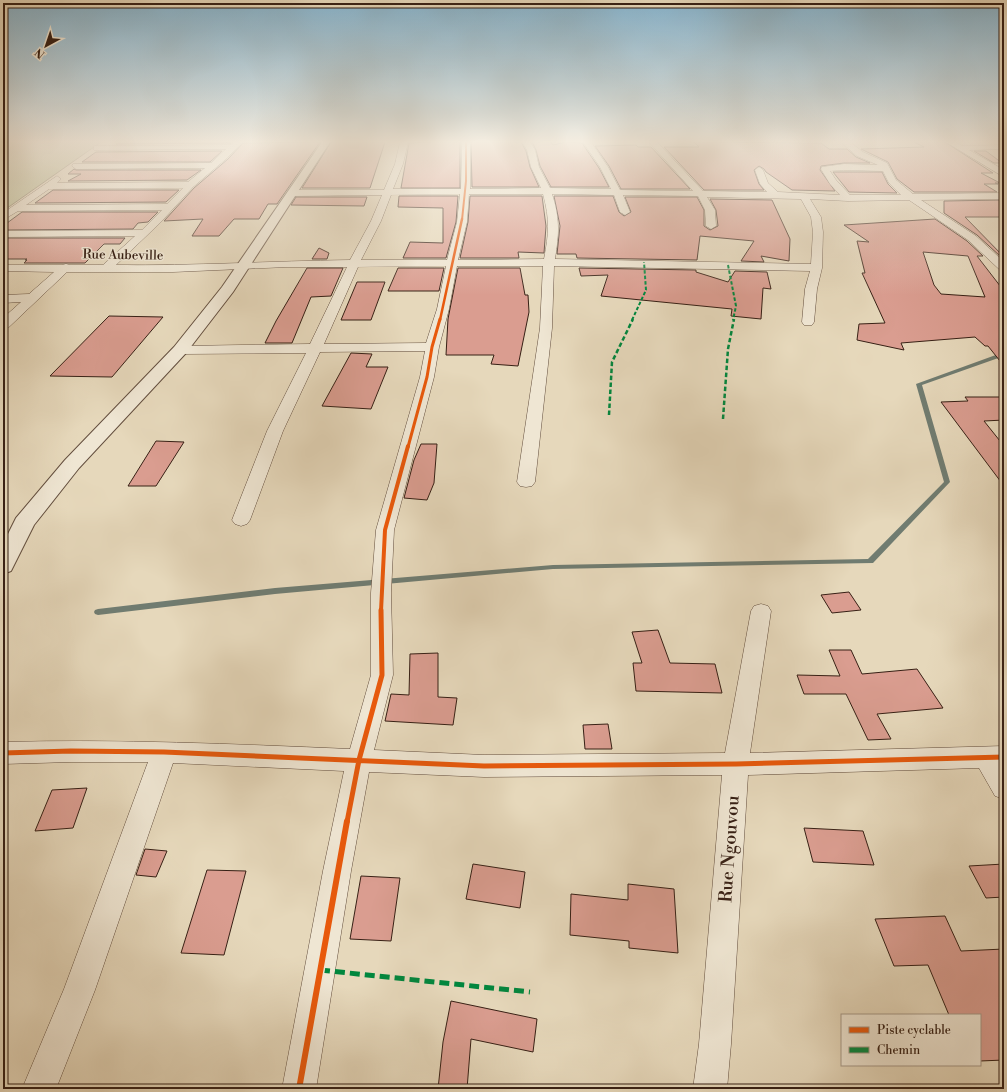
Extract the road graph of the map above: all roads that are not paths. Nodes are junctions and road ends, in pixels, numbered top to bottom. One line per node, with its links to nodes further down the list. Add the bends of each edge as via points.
1 (38, 193): 18 (street)
2 (183, 193): 17 (street)
3 (292, 193): 4 (street); 29 (street)
4 (296, 193)
5 (388, 193): 27 (street)
6 (465, 193): 28 (street, via 462,222)
7 (548, 193): 26 (street, via 553,212 554,233)
8 (618, 193): 11 (street); 19 (street)
9 (843, 193): 15 (street)
10 (905, 193): 16 (street)
11 (701, 194): 12 (street); 21 (street, via 710,210)
12 (775, 195): 13 (street)
13 (804, 196): 15 (street); 33 (street, via 816,217)
14 (1004, 196): 16 (street)
15 (848, 198): 16 (street)
16 (911, 198): 24 (street, via 972,238)
17 (170, 207): 18 (street); 22 (street)
18 (16, 208): 20 (street)
19 (625, 212)
20 (3, 217)
21 (711, 226)
22 (144, 233): 23 (street); 32 (street)
23 (3, 234)
24 (990, 256): 25 (street); 34 (street)
25 (1004, 257)
26 (549, 262): 28 (street, Rue Aubeville); 33 (street, Rue Aubeville, via 644,262); 42 (street, via 546,328)
27 (354, 263): 28 (street, Rue Aubeville); 29 (street, Rue Aubeville); 40 (street)
28 (452, 263): 39 (street)
29 (243, 265): 32 (street, Rue Aubeville, via 211,269); 41 (street, via 228,289)
30 (66, 267): 31 (street, Rue Aubeville); 32 (street, Rue Aubeville); 35 (street)
31 (3, 268)
32 (107, 268)
33 (816, 268): 37 (street)
34 (1004, 268)
35 (32, 298): 36 (street); 38 (street)
36 (3, 299)
37 (808, 322)
38 (3, 325)
39 (432, 347): 40 (street); 50 (street, via 427,377 384,530 381,593 382,675)
40 (315, 349): 41 (street); 43 (street, via 275,431)
41 (180, 350): 44 (street, via 72,464)
42 (526, 482)
43 (241, 520)
44 (8, 545): 45 (street)
45 (3, 566)
46 (762, 611): 51 (street, Rue Ngouvou)
47 (164, 752): 48 (street); 50 (street); 53 (street, via 79,990)
48 (3, 753)
49 (995, 758): 51 (street); 52 (street)
50 (359, 760): 51 (street, via 484,766); 54 (street)
51 (736, 764): 55 (street, Rue Ngouvou)
52 (1004, 788)
53 (39, 1089)
54 (299, 1089)
55 (710, 1089)

